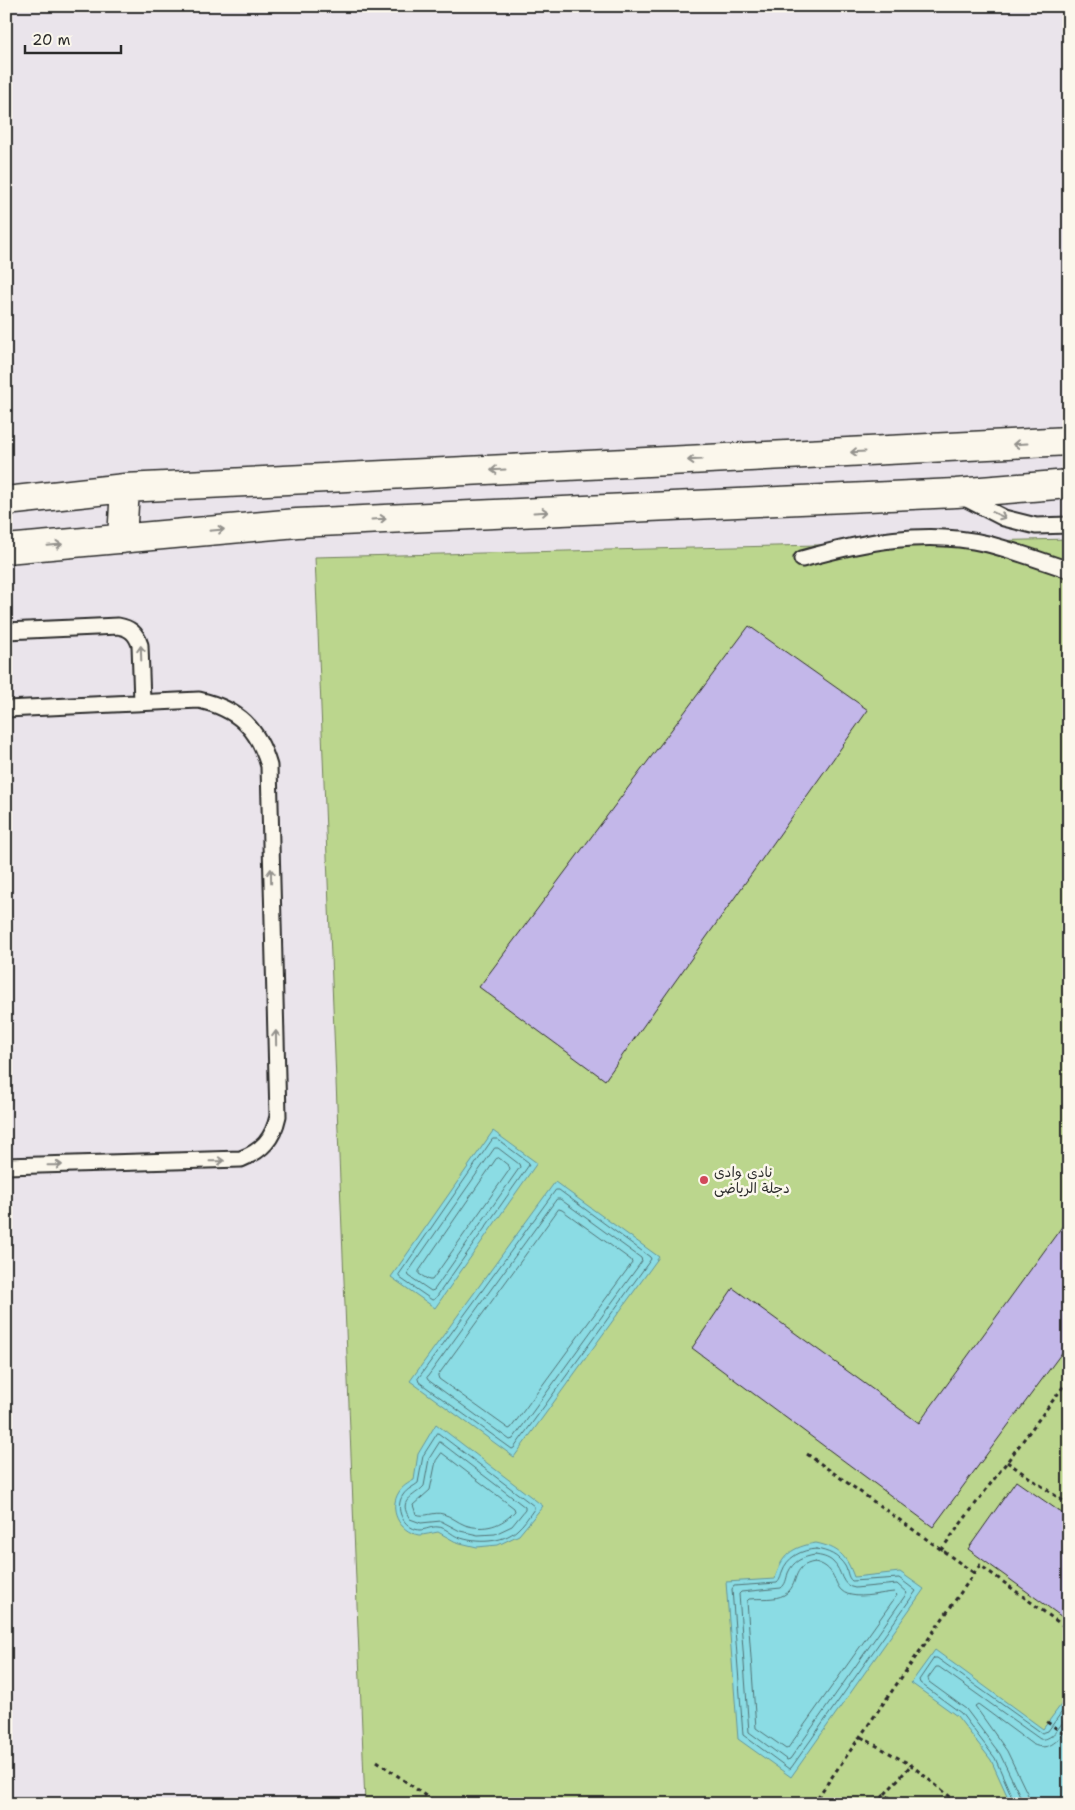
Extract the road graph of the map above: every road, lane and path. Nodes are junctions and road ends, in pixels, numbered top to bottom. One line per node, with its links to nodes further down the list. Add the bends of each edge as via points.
1 (1069, 441): 3 (street, one-way to 3)
2 (1069, 484): 4 (street)
3 (125, 488): 5 (street); 7 (street)
4 (956, 493): 6 (lane, one-way to 6, via 1004,518 1036,526); 7 (street, one-way to 4, via 297,523)
5 (6, 501)
6 (1069, 525)
7 (122, 539): 8 (street, one-way to 7)
8 (6, 549)
9 (802, 559): 10 (lane, via 852,545 929,538 988,544)
10 (1069, 570)
11 (6, 631): 12 (lane, one-way to 11, via 140,645 130,629 118,626)
12 (142, 702): 13 (lane); 14 (lane, one-way to 12, via 241,1160 262,1148 276,1128 269,766 264,749 245,722 216,704 199,700)
13 (6, 709)
14 (6, 1166)
15 (1069, 1379): 17 (path)
16 (807, 1454): 19 (path)
17 (1007, 1462): 18 (path); 19 (path)
18 (1069, 1505)
19 (941, 1550): 20 (path)
20 (974, 1573): 21 (path, via 980,1565); 23 (path)
21 (1069, 1630)
22 (1048, 1722): 24 (path)
23 (861, 1737): 26 (path); 29 (path)
24 (1069, 1737)
25 (377, 1760): 28 (path)
26 (911, 1765): 27 (path); 32 (path)
27 (885, 1794): 30 (path); 31 (path)
28 (437, 1804)
29 (813, 1804)
30 (877, 1804)
31 (896, 1804)
32 (960, 1804)

